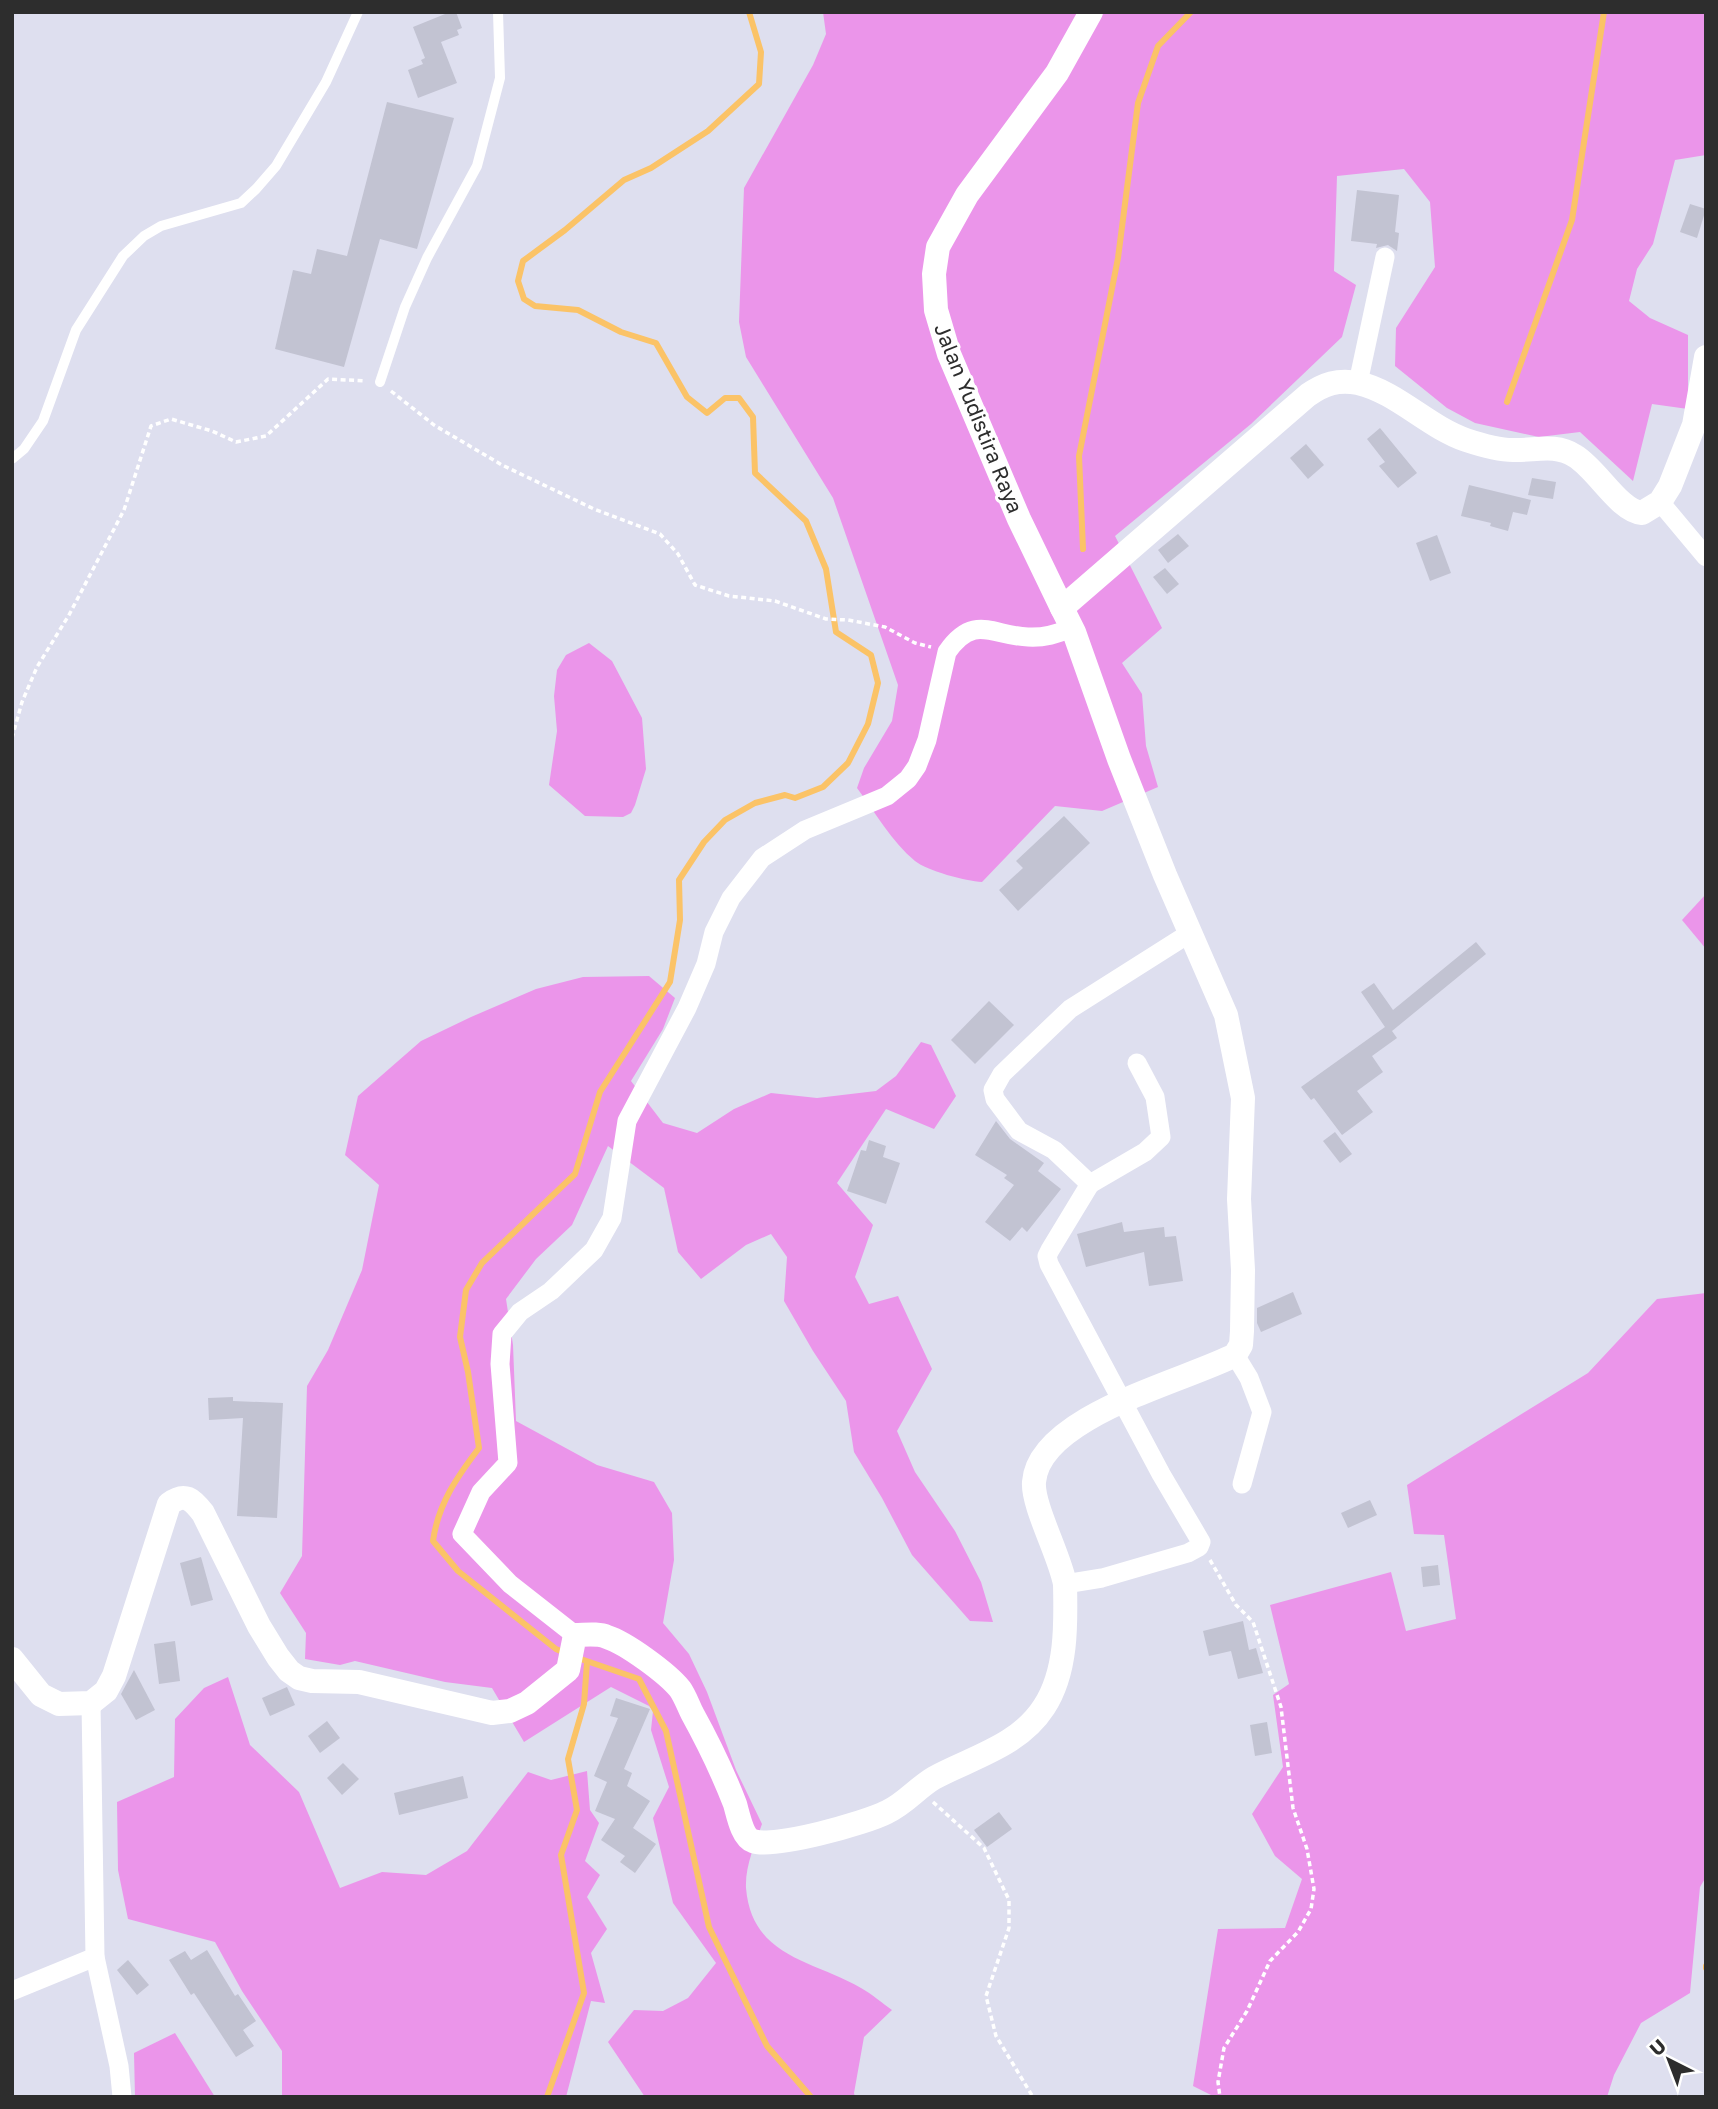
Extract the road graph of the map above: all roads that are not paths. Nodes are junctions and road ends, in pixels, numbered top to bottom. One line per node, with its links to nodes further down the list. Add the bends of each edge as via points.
1 (358, 12): 8 (lane, via 312,106 276,166 248,196 241,203 161,226 123,256 76,330 43,421)
2 (498, 12): 6 (lane, via 500,78 477,166 421,271)
3 (1091, 12): 11 (street, Jalan Yudistira Raya, via 1057,73 967,195 938,247 934,274 936,310 949,354)
4 (1385, 257): 7 (street)
5 (1706, 357): 9 (street, via 1694,425)
6 (380, 382)
7 (1358, 383): 9 (street, via 1462,439 1487,447 1551,448 1574,455 1634,512 1642,513); 11 (street, via 1329,383 1308,395)
8 (12, 459)
9 (1660, 502): 10 (street)
10 (1706, 557)
11 (1067, 618): 12 (street, Jalan Yudistira Raya); 19 (street, via 1051,636 1026,637 988,628 954,641 947,652 927,740 908,779 887,796 805,830 762,858 714,932 687,1008 627,1121 612,1218 594,1250 551,1291 520,1312 502,1334 508,1463 481,1492 462,1534)
12 (1190, 933): 14 (street, via 1070,1009 1002,1074 993,1090 1018,1130 1054,1150); 15 (street, Jalan Yudistira Raya, via 1226,1015 1243,1098 1238,1199 1242,1331)
13 (1137, 1063): 14 (street, via 1155,1097 1161,1138)
14 (1090, 1184): 16 (street, via 1047,1255)
15 (1235, 1355): 16 (street); 17 (street, via 1262,1412)
16 (1122, 1401): 18 (street, via 1054,1442 1034,1480 1035,1496); 18 (street, via 1201,1542 1188,1553)
17 (1242, 1484)
18 (1065, 1584): 19 (street, via 1062,1667 1055,1690 1028,1728 993,1751 934,1779 887,1812 773,1844 752,1841 746,1835 726,1782 680,1689 641,1656 606,1636)
19 (572, 1651): 21 (street, via 527,1703 492,1713 359,1682 299,1678 278,1657 259,1626 203,1513 191,1499 178,1497 169,1504 114,1676)
20 (12, 1659): 21 (street, via 41,1695 58,1704)
21 (90, 1703): 22 (street)
22 (96, 1957): 23 (street); 24 (street)
23 (12, 1991)
24 (122, 2097)

